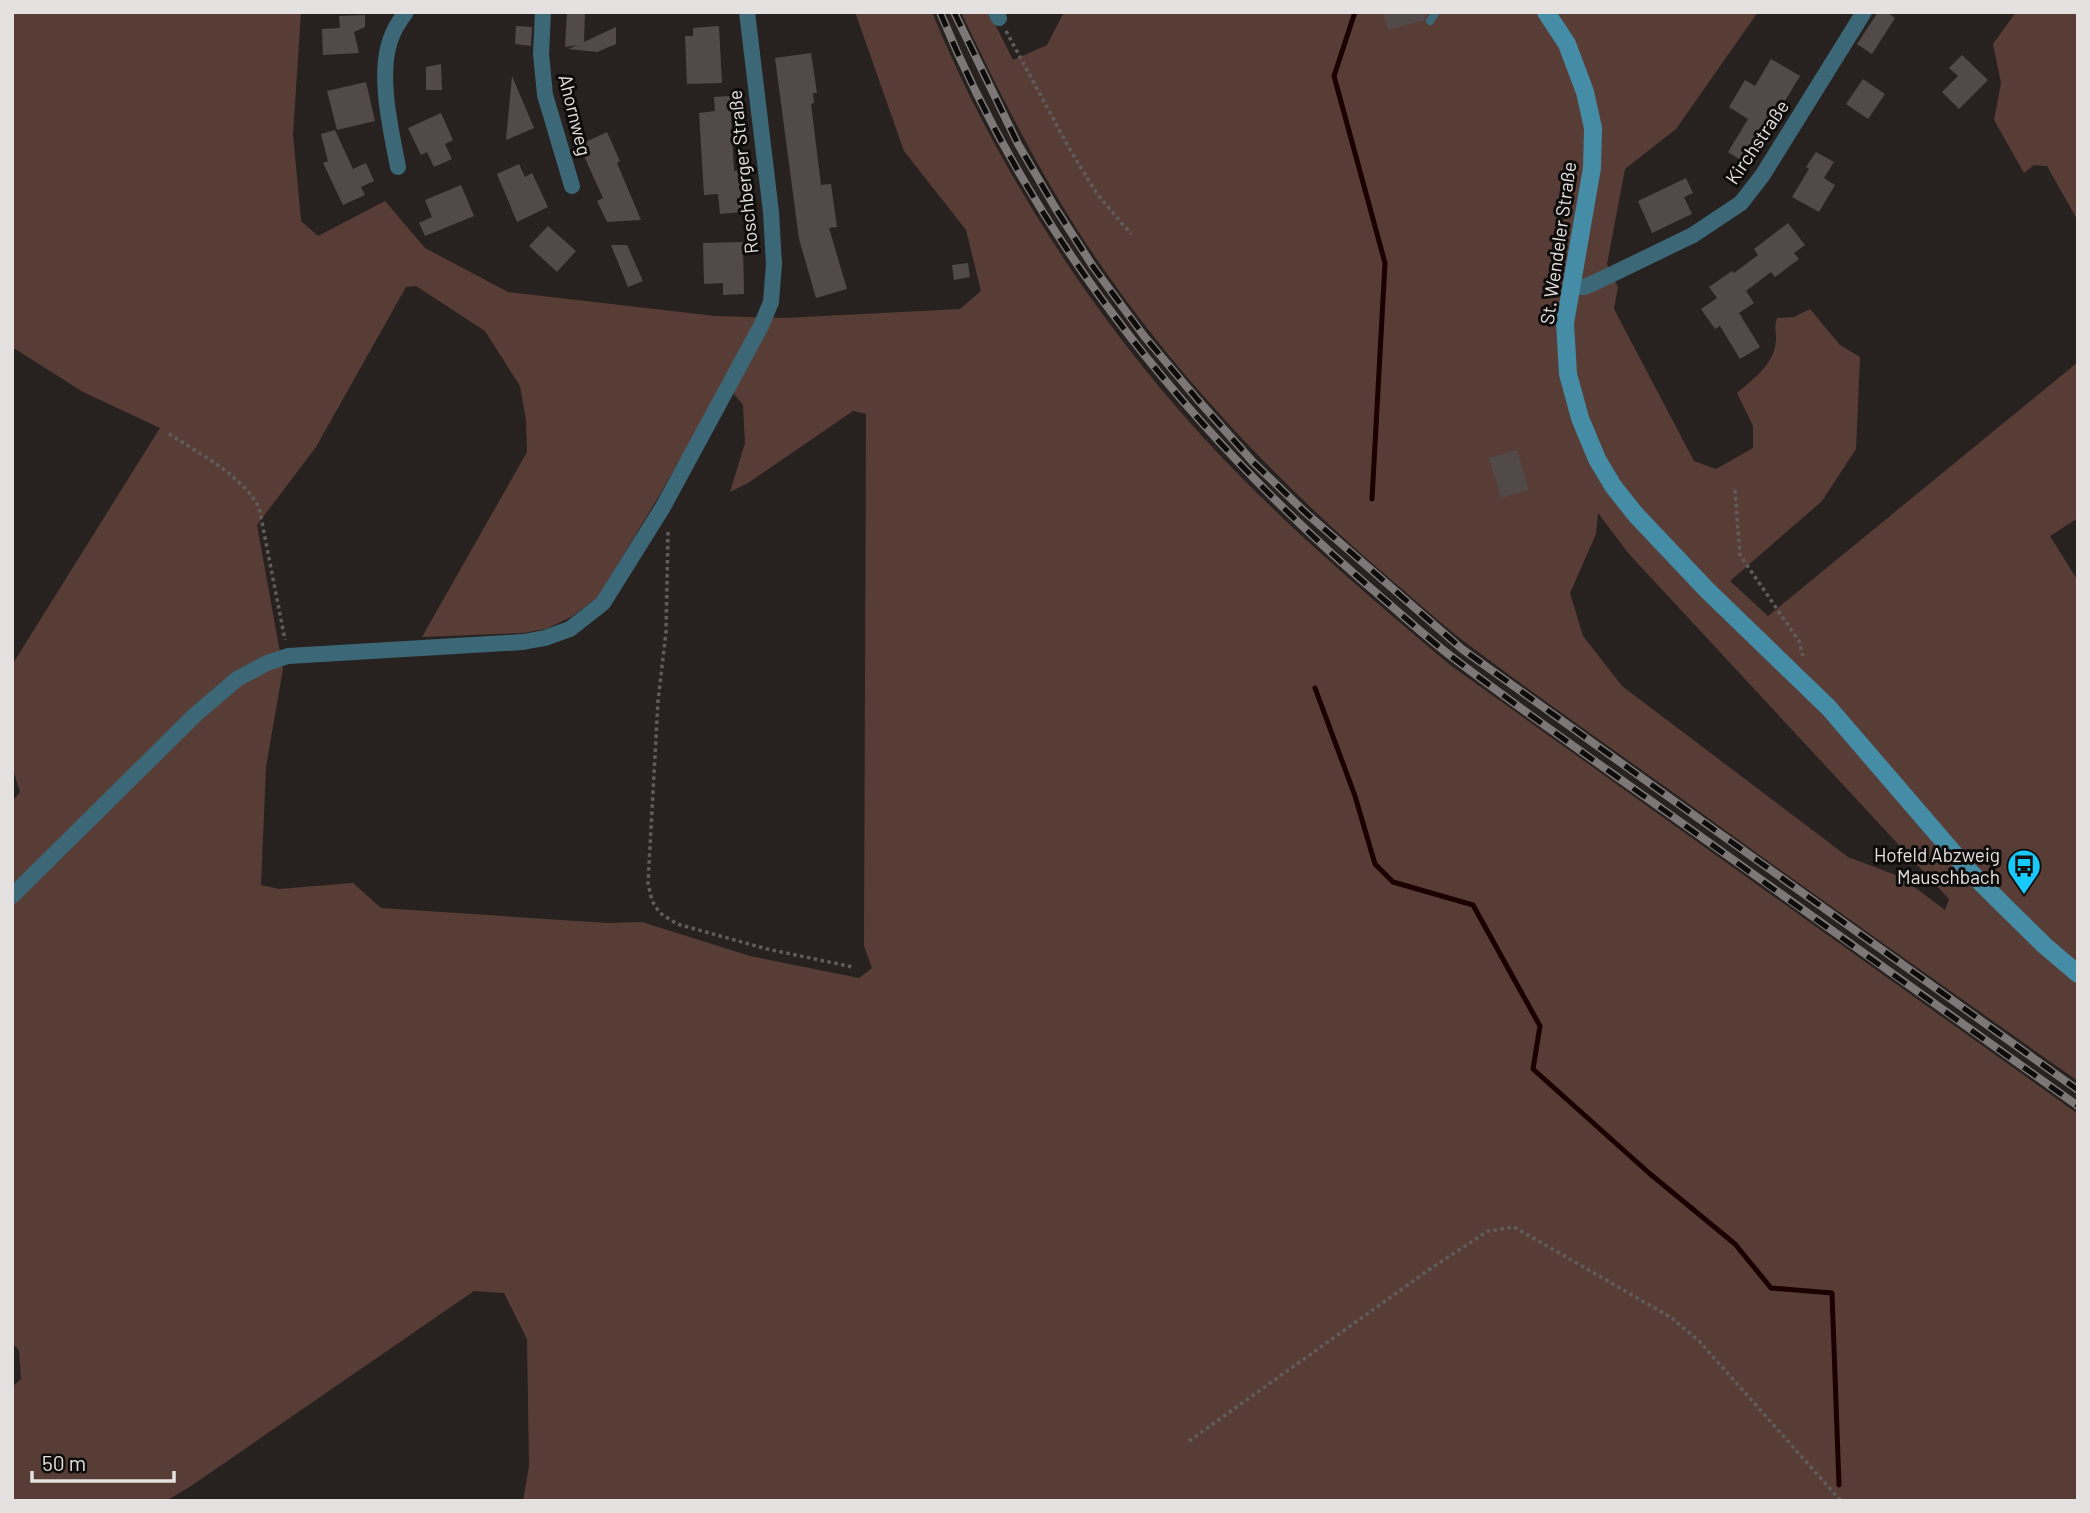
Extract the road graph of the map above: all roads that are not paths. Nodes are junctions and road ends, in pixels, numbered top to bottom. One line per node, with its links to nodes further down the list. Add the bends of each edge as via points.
1 (406, 12): 8 (street, via 390,40 386,61)
2 (543, 12): 9 (street, Ahornweg, via 545,95)
3 (747, 12): 11 (street, Roschberger Straße, via 771,212 771,302 663,507 603,603 570,629 523,642 288,656 267,663 237,679 195,715)
4 (1436, 12): 7 (lane)
5 (1546, 12): 10 (main road, St. Wendeler Straße, via 1567,44 1593,128 1592,168)
6 (1864, 12): 10 (street, Kirchstraße, via 1741,202 1693,235 1596,282)
7 (1430, 21)
8 (398, 166)
9 (572, 186)
10 (1571, 287): 12 (main road, St. Wendeler Straße, via 1565,323 1568,374 1580,418 1608,477 1636,515 1829,708 1970,872)
11 (12, 897)
12 (2078, 974)

